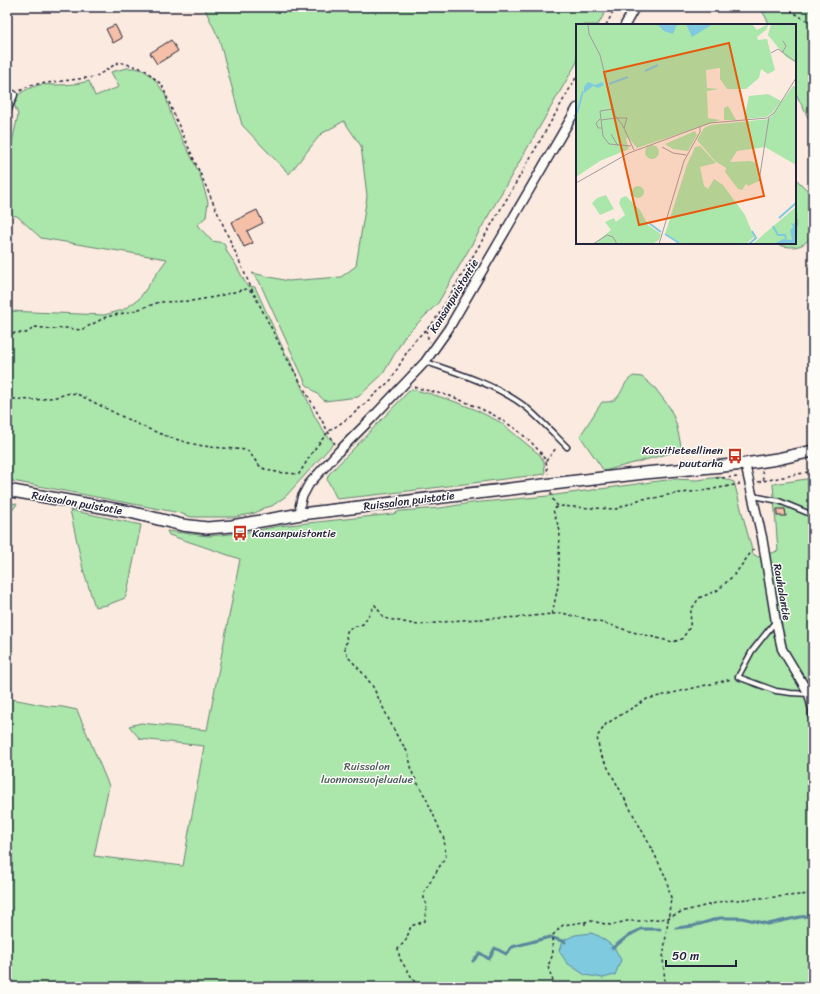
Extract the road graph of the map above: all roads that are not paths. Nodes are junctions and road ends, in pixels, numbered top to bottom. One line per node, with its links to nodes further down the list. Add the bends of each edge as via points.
1 (635, 7): 2 (street)
2 (626, 24)
3 (13, 95): 4 (street)
4 (7, 109)
5 (576, 110): 6 (street, Kansanpuistontie, via 449,328)
6 (425, 362): 7 (lane, via 460,373 504,392 527,408); 12 (street, Kansanpuistontie, via 309,484 302,497)
7 (567, 447)
8 (813, 450): 9 (street, Ruissalon puistotie)
9 (745, 464): 11 (street, Rauhalantie); 12 (street, Ruissalon puistotie, via 636,474)
10 (7, 490): 12 (street, Ruissalon puistotie, via 207,528)
11 (753, 496): 13 (lane, via 779,501); 14 (street, Rauhalantie)
12 (301, 514)
13 (813, 514)
14 (776, 622): 15 (street, Rauhalantie, via 782,649); 15 (lane, via 752,651 738,677 776,691)
15 (811, 696): 16 (street, Rauhalantie)
16 (813, 717)

